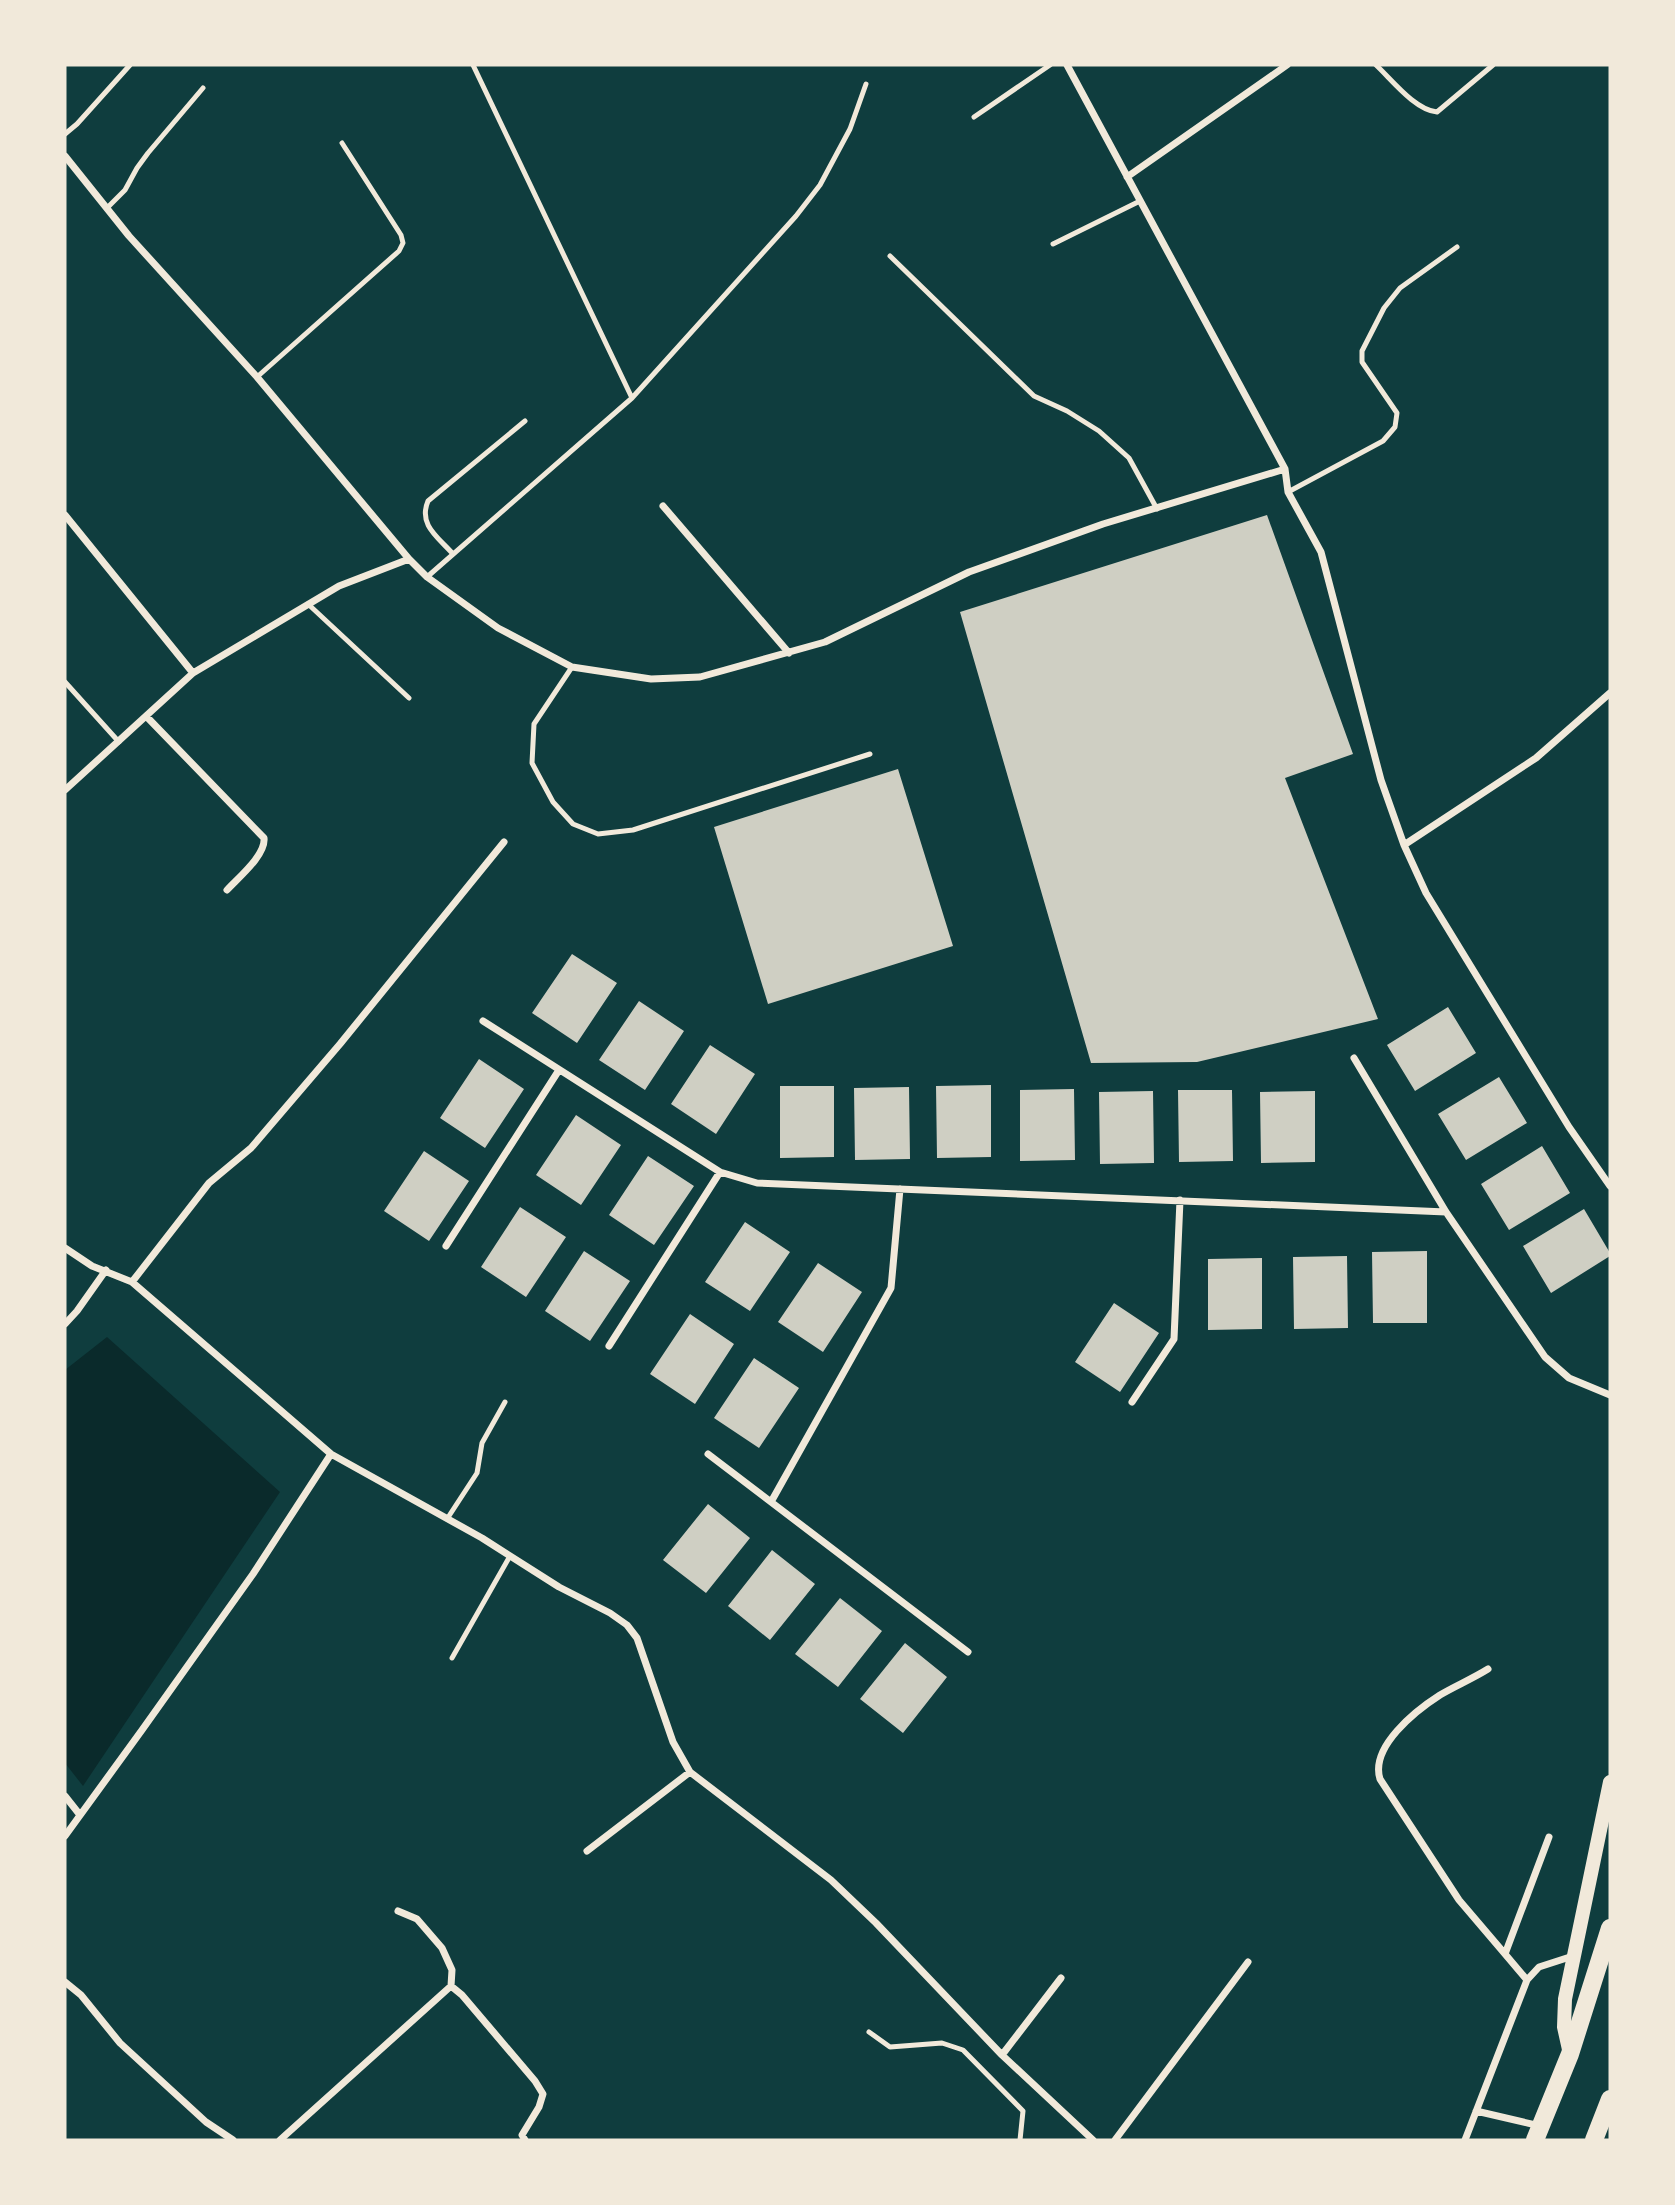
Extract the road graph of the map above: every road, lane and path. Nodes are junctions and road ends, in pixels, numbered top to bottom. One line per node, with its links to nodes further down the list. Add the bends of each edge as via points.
1 (130, 65): 11 (lane)
2 (473, 65): 21 (lane)
3 (1050, 65): 10 (lane)
4 (1067, 65): 14 (street)
5 (1287, 65): 14 (street)
6 (1376, 65): 7 (lane, via 1419,106 1437,112)
7 (1493, 65)
8 (866, 84): 21 (lane, via 850,129 820,185)
9 (203, 88): 16 (lane)
10 (974, 117)
11 (65, 134)
12 (342, 143): 20 (lane, via 403,243)
13 (65, 156): 16 (street)
14 (1127, 177): 15 (street)
15 (1140, 201): 17 (lane); 23 (street)
16 (107, 208): 20 (street)
17 (1053, 244)
18 (1457, 247): 24 (lane, via 1400,288 1362,351 1362,362 1396,413 1395,427 1383,441)
19 (890, 256): 26 (lane, via 1034,396 1099,431 1129,458)
20 (257, 377): 29 (street)
21 (632, 398): 28 (lane)
22 (525, 421): 28 (lane, via 428,501 426,524)
23 (1285, 469): 24 (street); 26 (street)
24 (1288, 492): 45 (street, via 1321,552 1381,780)
25 (663, 506): 32 (street)
26 (1157, 509): 32 (street, via 969,572 825,642)
27 (65, 515): 34 (street)
28 (453, 554): 30 (lane)
29 (409, 559): 30 (street); 31 (street, via 338,586)
30 (427, 577): 33 (street, via 498,628)
31 (308, 604): 34 (street); 37 (lane)
32 (789, 653): 33 (street, via 699,677 651,679)
33 (572, 667): 42 (lane, via 534,724 532,763 552,802 573,824 598,834 633,830)
34 (194, 673): 40 (street)
35 (65, 682): 41 (lane)
36 (1610, 693): 38 (street)
37 (409, 698)
38 (1603, 699): 39 (street); 45 (street, via 1536,758)
39 (1610, 707)
40 (146, 716): 41 (street); 46 (street, via 264,838 261,853)
41 (119, 742): 43 (street)
42 (870, 754)
43 (65, 790)
44 (504, 842): 58 (street, via 340,1044 251,1148 209,1183)
45 (1404, 845): 51 (street, via 1426,893)
46 (227, 890)
47 (483, 1021): 49 (street)
48 (1354, 1058): 54 (street)
49 (559, 1070): 50 (street); 55 (street)
50 (720, 1172): 52 (street, via 757,1183); 60 (street)
51 (1610, 1186)
52 (900, 1189): 53 (street); 66 (street, via 891,1289)
53 (1180, 1200): 54 (street); 63 (street, via 1174,1339)
54 (1446, 1212): 61 (street, via 1545,1357 1569,1378)
55 (446, 1246)
56 (65, 1248): 57 (street)
57 (106, 1270): 58 (street); 59 (street)
58 (132, 1282): 64 (street)
59 (65, 1324)
60 (609, 1346)
61 (1610, 1395)
62 (505, 1402): 67 (lane, via 482,1443 477,1473)
63 (1132, 1402)
64 (331, 1454): 67 (street); 75 (street, via 253,1574)
65 (708, 1454): 66 (street)
66 (771, 1502): 69 (street)
67 (447, 1519): 68 (street)
68 (510, 1556): 70 (lane); 72 (street, via 627,1625 637,1637 673,1742)
69 (968, 1652)
70 (452, 1658)
71 (1488, 1669): 81 (street, via 1414,1715 1392,1736 1377,1769 1460,1900)
72 (690, 1772): 78 (street); 90 (street, via 831,1880)
73 (1610, 1782): 82 (main road)
74 (65, 1796): 75 (street)
75 (79, 1815): 76 (street)
76 (65, 1836)
77 (1549, 1837): 81 (street)
78 (587, 1851)
79 (398, 1911): 87 (street, via 417,1919 442,1948 452,1970)
80 (1610, 1928): 89 (highway)
81 (1505, 1954): 85 (street)
82 (1573, 1956): 85 (street, via 1539,1967); 89 (main road, via 1564,2027)
83 (1248, 1962): 99 (street)
84 (1062, 1978): 90 (street)
85 (1527, 1980): 92 (street)
86 (65, 1982): 94 (street, via 120,2043 206,2122)
87 (450, 1986): 95 (street); 96 (street, via 543,2094 522,2135)
88 (869, 2032): 97 (lane, via 890,2047 942,2043 963,2050 1023,2111)
89 (1570, 2053): 93 (highway)
90 (1002, 2055): 98 (street)
91 (1610, 2099): 101 (highway)
92 (1476, 2111): 93 (street); 100 (street)
93 (1538, 2133)
94 (233, 2140)
95 (280, 2140)
96 (524, 2140)
97 (1020, 2140)
98 (1093, 2140)
99 (1115, 2140)
100 (1465, 2140)
101 (1594, 2140)

